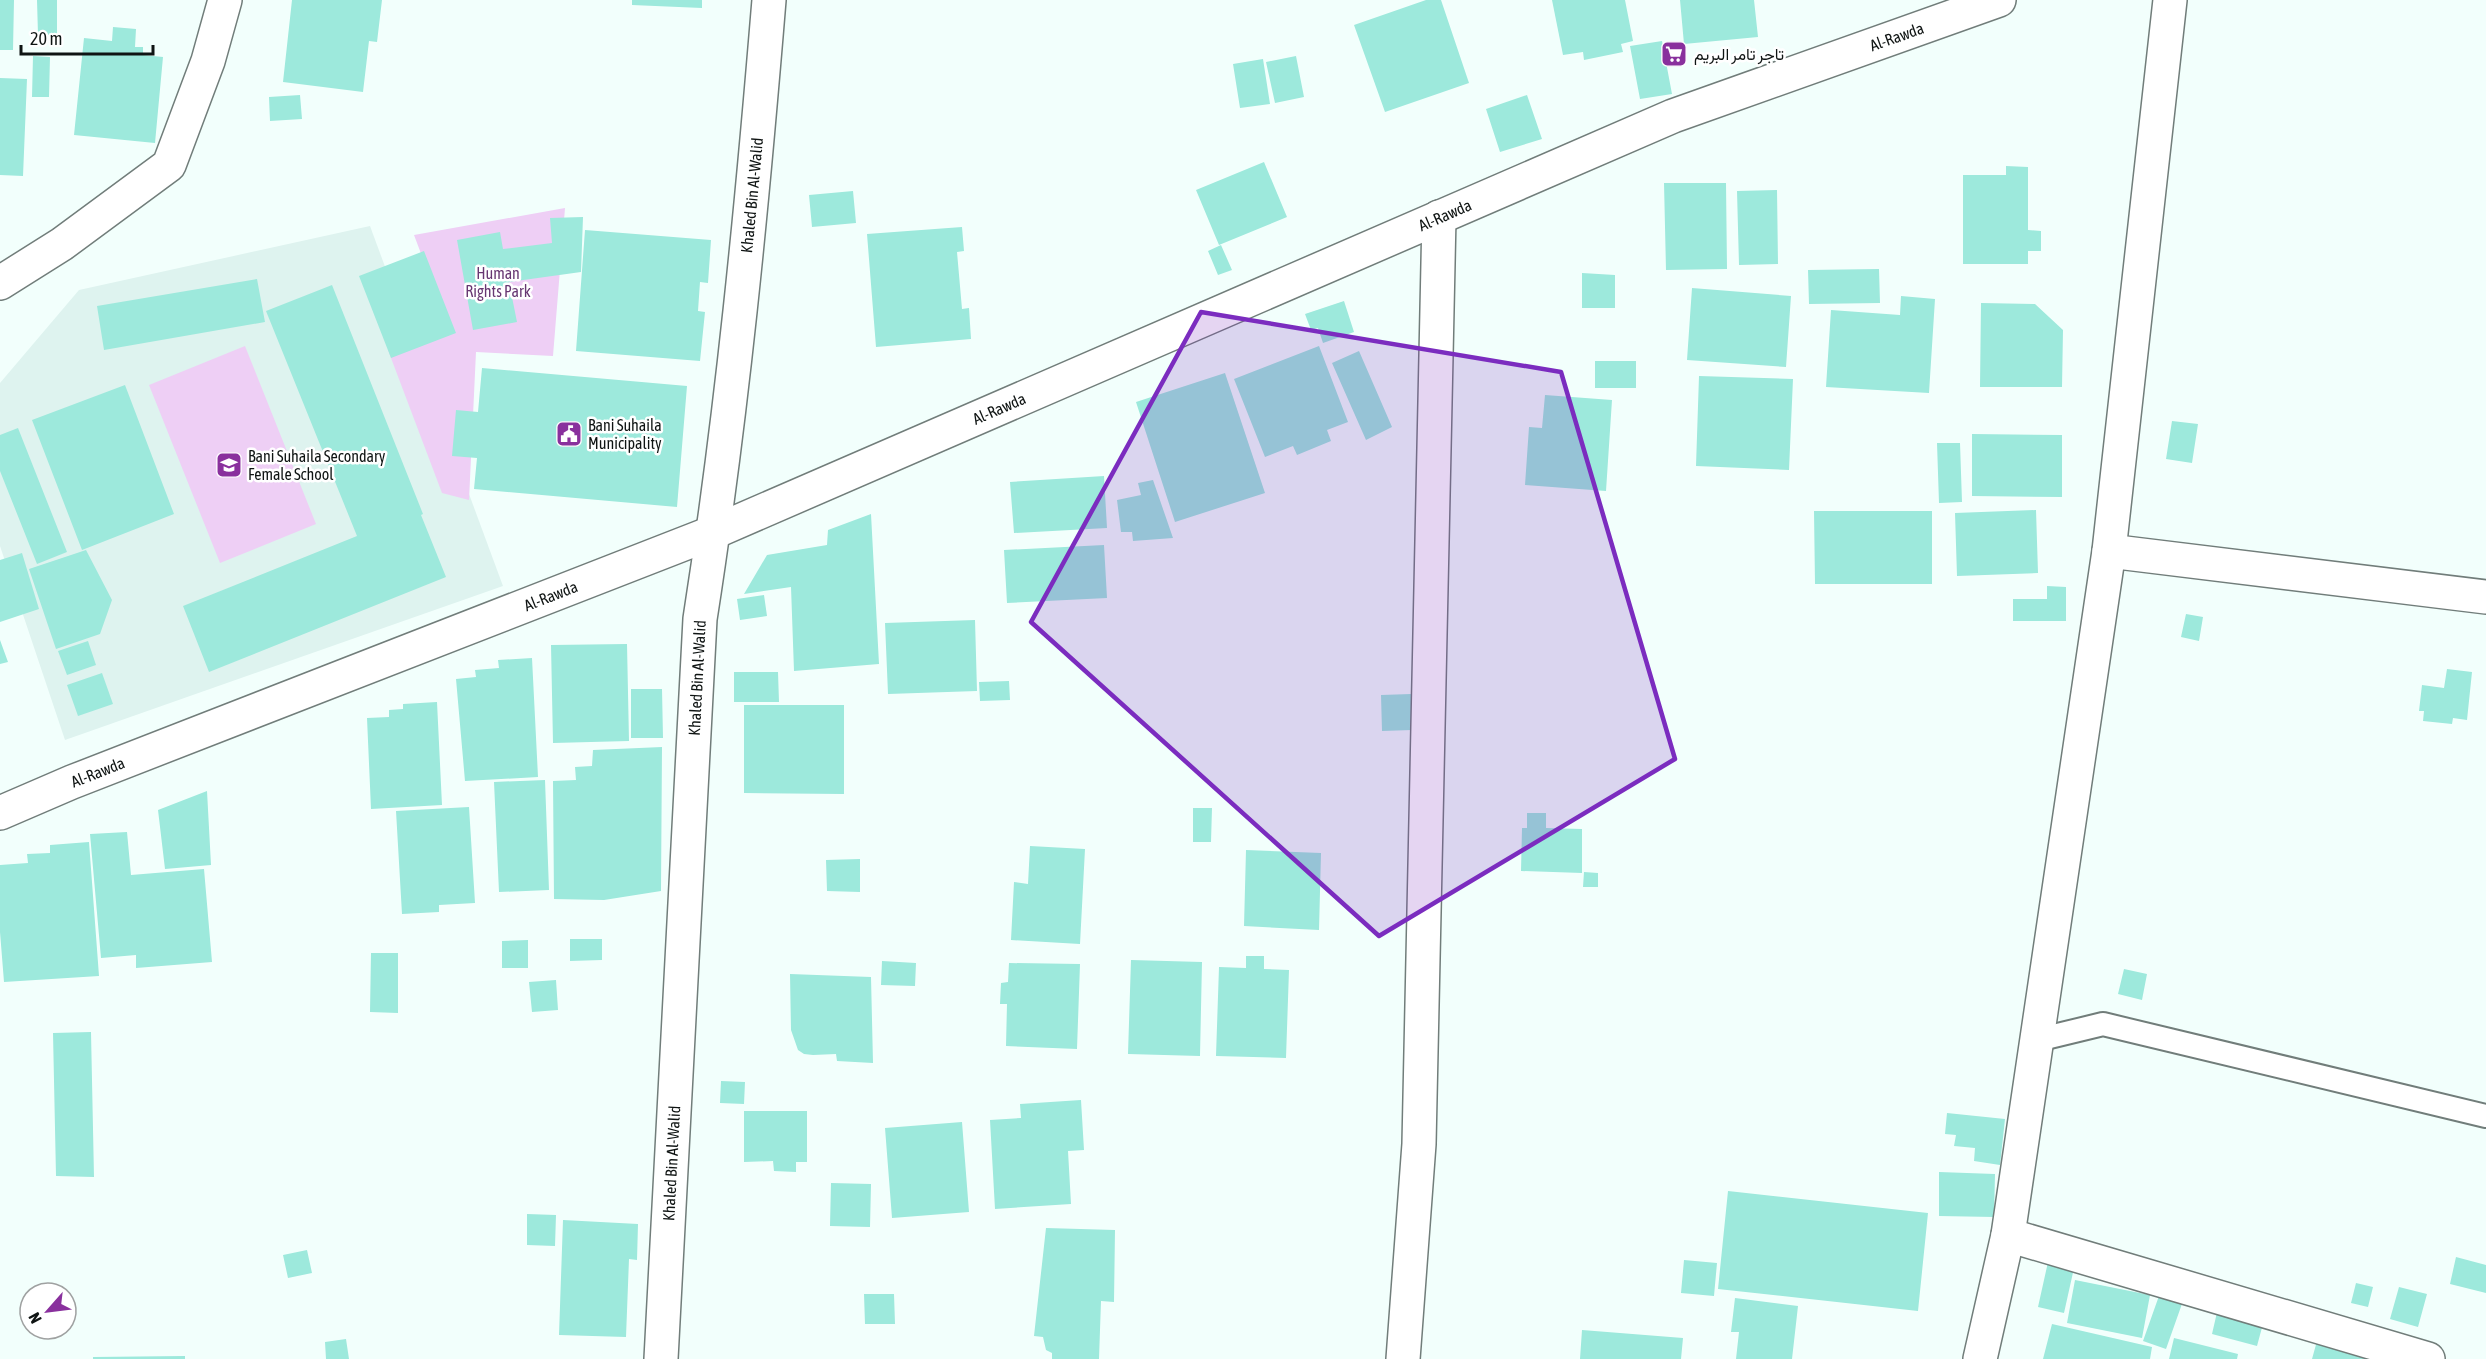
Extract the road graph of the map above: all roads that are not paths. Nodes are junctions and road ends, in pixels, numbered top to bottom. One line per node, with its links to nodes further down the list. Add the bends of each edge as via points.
1 (225, 0): 6 (street, via 208,61 169,165)
2 (769, 0): 7 (street, Khaled Bin Al-Walid, via 755,168)
3 (1999, 0): 5 (street, Al-Rawda, via 1673,116)
4 (2170, 0): 8 (street)
5 (1439, 217): 7 (street, Al-Rawda); 15 (street, via 1419,1144)
6 (0, 284)
7 (714, 532): 10 (street, Al-Rawda); 14 (street, Khaled Bin Al-Walid, via 700,620)
8 (2109, 551): 9 (street); 11 (street)
9 (2486, 597)
10 (0, 813)
11 (2037, 1040): 12 (lane, via 2103,1024); 13 (street)
12 (2486, 1116)
13 (2008, 1235): 16 (street); 17 (street)
14 (661, 1359)
15 (1403, 1359)
16 (1980, 1359)
17 (2428, 1359)

